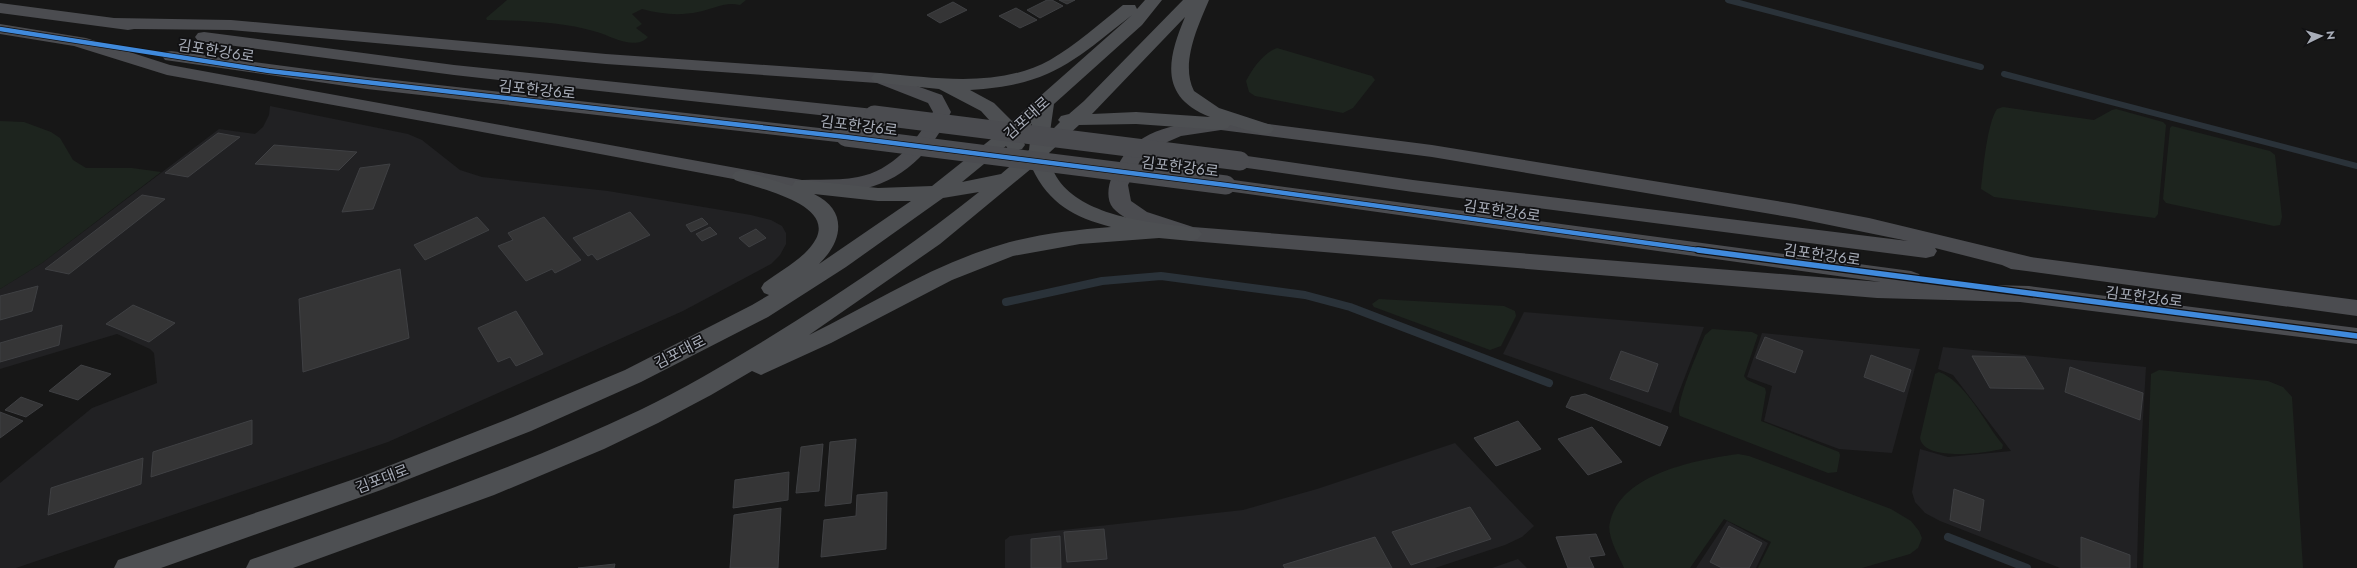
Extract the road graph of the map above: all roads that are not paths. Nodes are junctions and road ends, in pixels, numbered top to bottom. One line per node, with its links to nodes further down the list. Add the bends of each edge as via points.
1 (1141, 0): 10 (main road, via 1057,64 1043,71 1000,81)
2 (1154, 0): 11 (main road, 김포대로)
3 (1192, 0): 12 (main road)
4 (1200, 0): 14 (main road, via 1182,55 1179,77 1186,94 1206,108)
5 (0, 8): 6 (street, 김포한강6로)
6 (114, 23): 9 (street, via 231,26 598,58); 23 (street, 김포한강6로, bridge, via 312,53 611,88 874,115)
7 (0, 29): 8 (street, 김포한강6로)
8 (72, 40): 17 (street, via 167,70 533,135); 24 (street, 김포한강6로, bridge, via 269,71 846,136)
9 (880, 78): 10 (main road); 19 (street, via 936,99 942,112 934,130 900,166 881,176 858,184)
10 (943, 84): 15 (main road, via 986,105 1004,121)
11 (1043, 113): 12 (main road); 15 (main road, 김포대로); 16 (main road)
12 (1076, 119): 13 (main road, via 1136,118); 16 (main road)
13 (1220, 124): 14 (street); 22 (street, via 1177,131 1151,142 1132,158 1118,185 1121,204 1140,217)
14 (1264, 129): 23 (street, via 1432,151 1795,211 1869,225)
15 (1011, 132): 18 (main road, via 1015,146); 20 (main road, 김포대로)
16 (1040, 150): 18 (main road); 21 (main road, via 1041,166 1054,189 1075,205 1128,227)
17 (742, 176): 19 (street); 27 (main road, via 808,199 820,206 829,227 826,239 821,249 808,261)
18 (1008, 178): 20 (main road, via 962,190); 28 (main road, via 903,262)
19 (802, 186): 20 (main road, via 843,193 890,196)
20 (936, 193): 27 (main road, 김포대로, via 838,262 760,311)
21 (1154, 232): 22 (main road); 28 (main road, via 1071,238 1007,250 945,274 786,356)
22 (1191, 234): 24 (street, via 1877,290)
23 (2025, 263): 25 (street, 김포한강6로)
24 (2028, 294): 26 (street, 김포한강6로)
25 (2357, 308)
26 (2357, 336)
27 (690, 347): 29 (main road, 김포대로, via 633,376 529,421 372,483)
28 (706, 388): 30 (main road, via 591,444 447,503)
29 (128, 568)
30 (260, 568)

